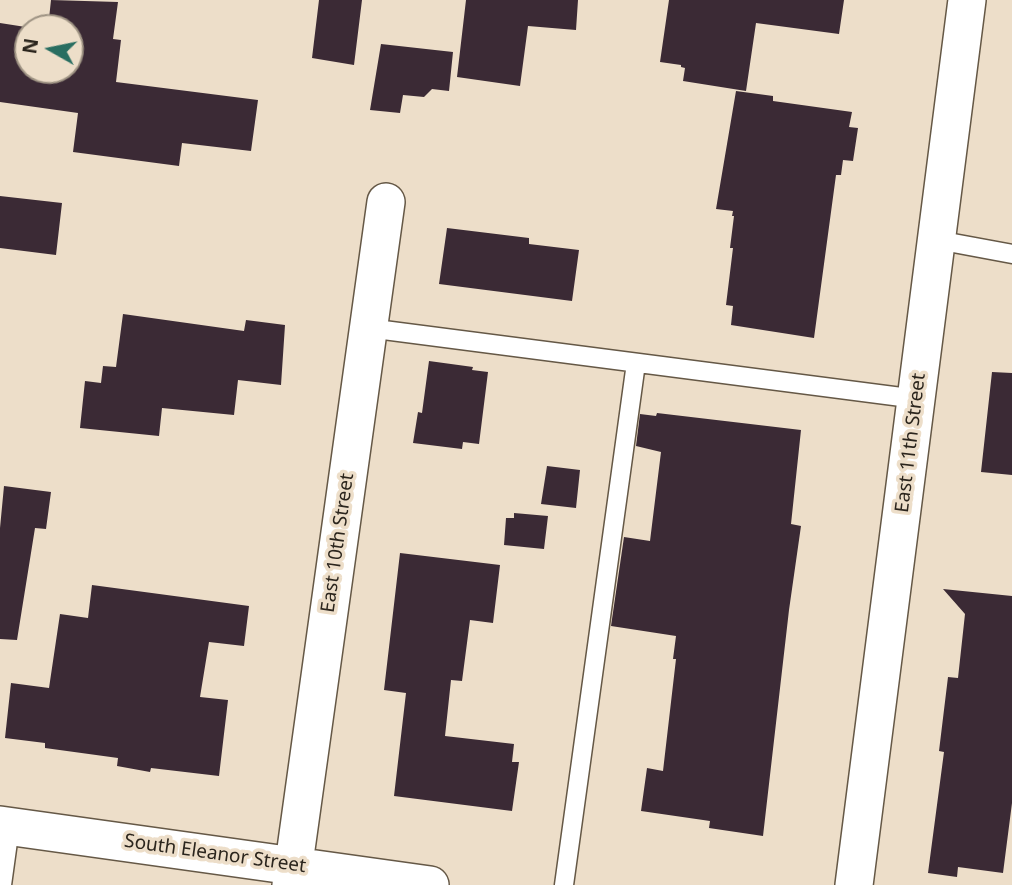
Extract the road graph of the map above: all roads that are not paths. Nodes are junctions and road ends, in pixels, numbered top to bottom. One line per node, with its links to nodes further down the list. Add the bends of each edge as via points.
1 (967, 0): 3 (street, East 11th Street)
2 (386, 202): 5 (street, East 10th Street)
3 (937, 240): 4 (lane); 7 (street, East 11th Street)
4 (1012, 254)
5 (368, 328): 6 (lane); 9 (street, East 10th Street)
6 (636, 363): 7 (lane); 12 (lane)
7 (916, 399): 13 (street, East 11th Street)
8 (5, 826): 9 (street, South Eleanor Street); 10 (lane)
9 (292, 875): 11 (street, South Eleanor Street)
10 (2, 885)
11 (430, 885)
12 (564, 885)
13 (854, 885)

